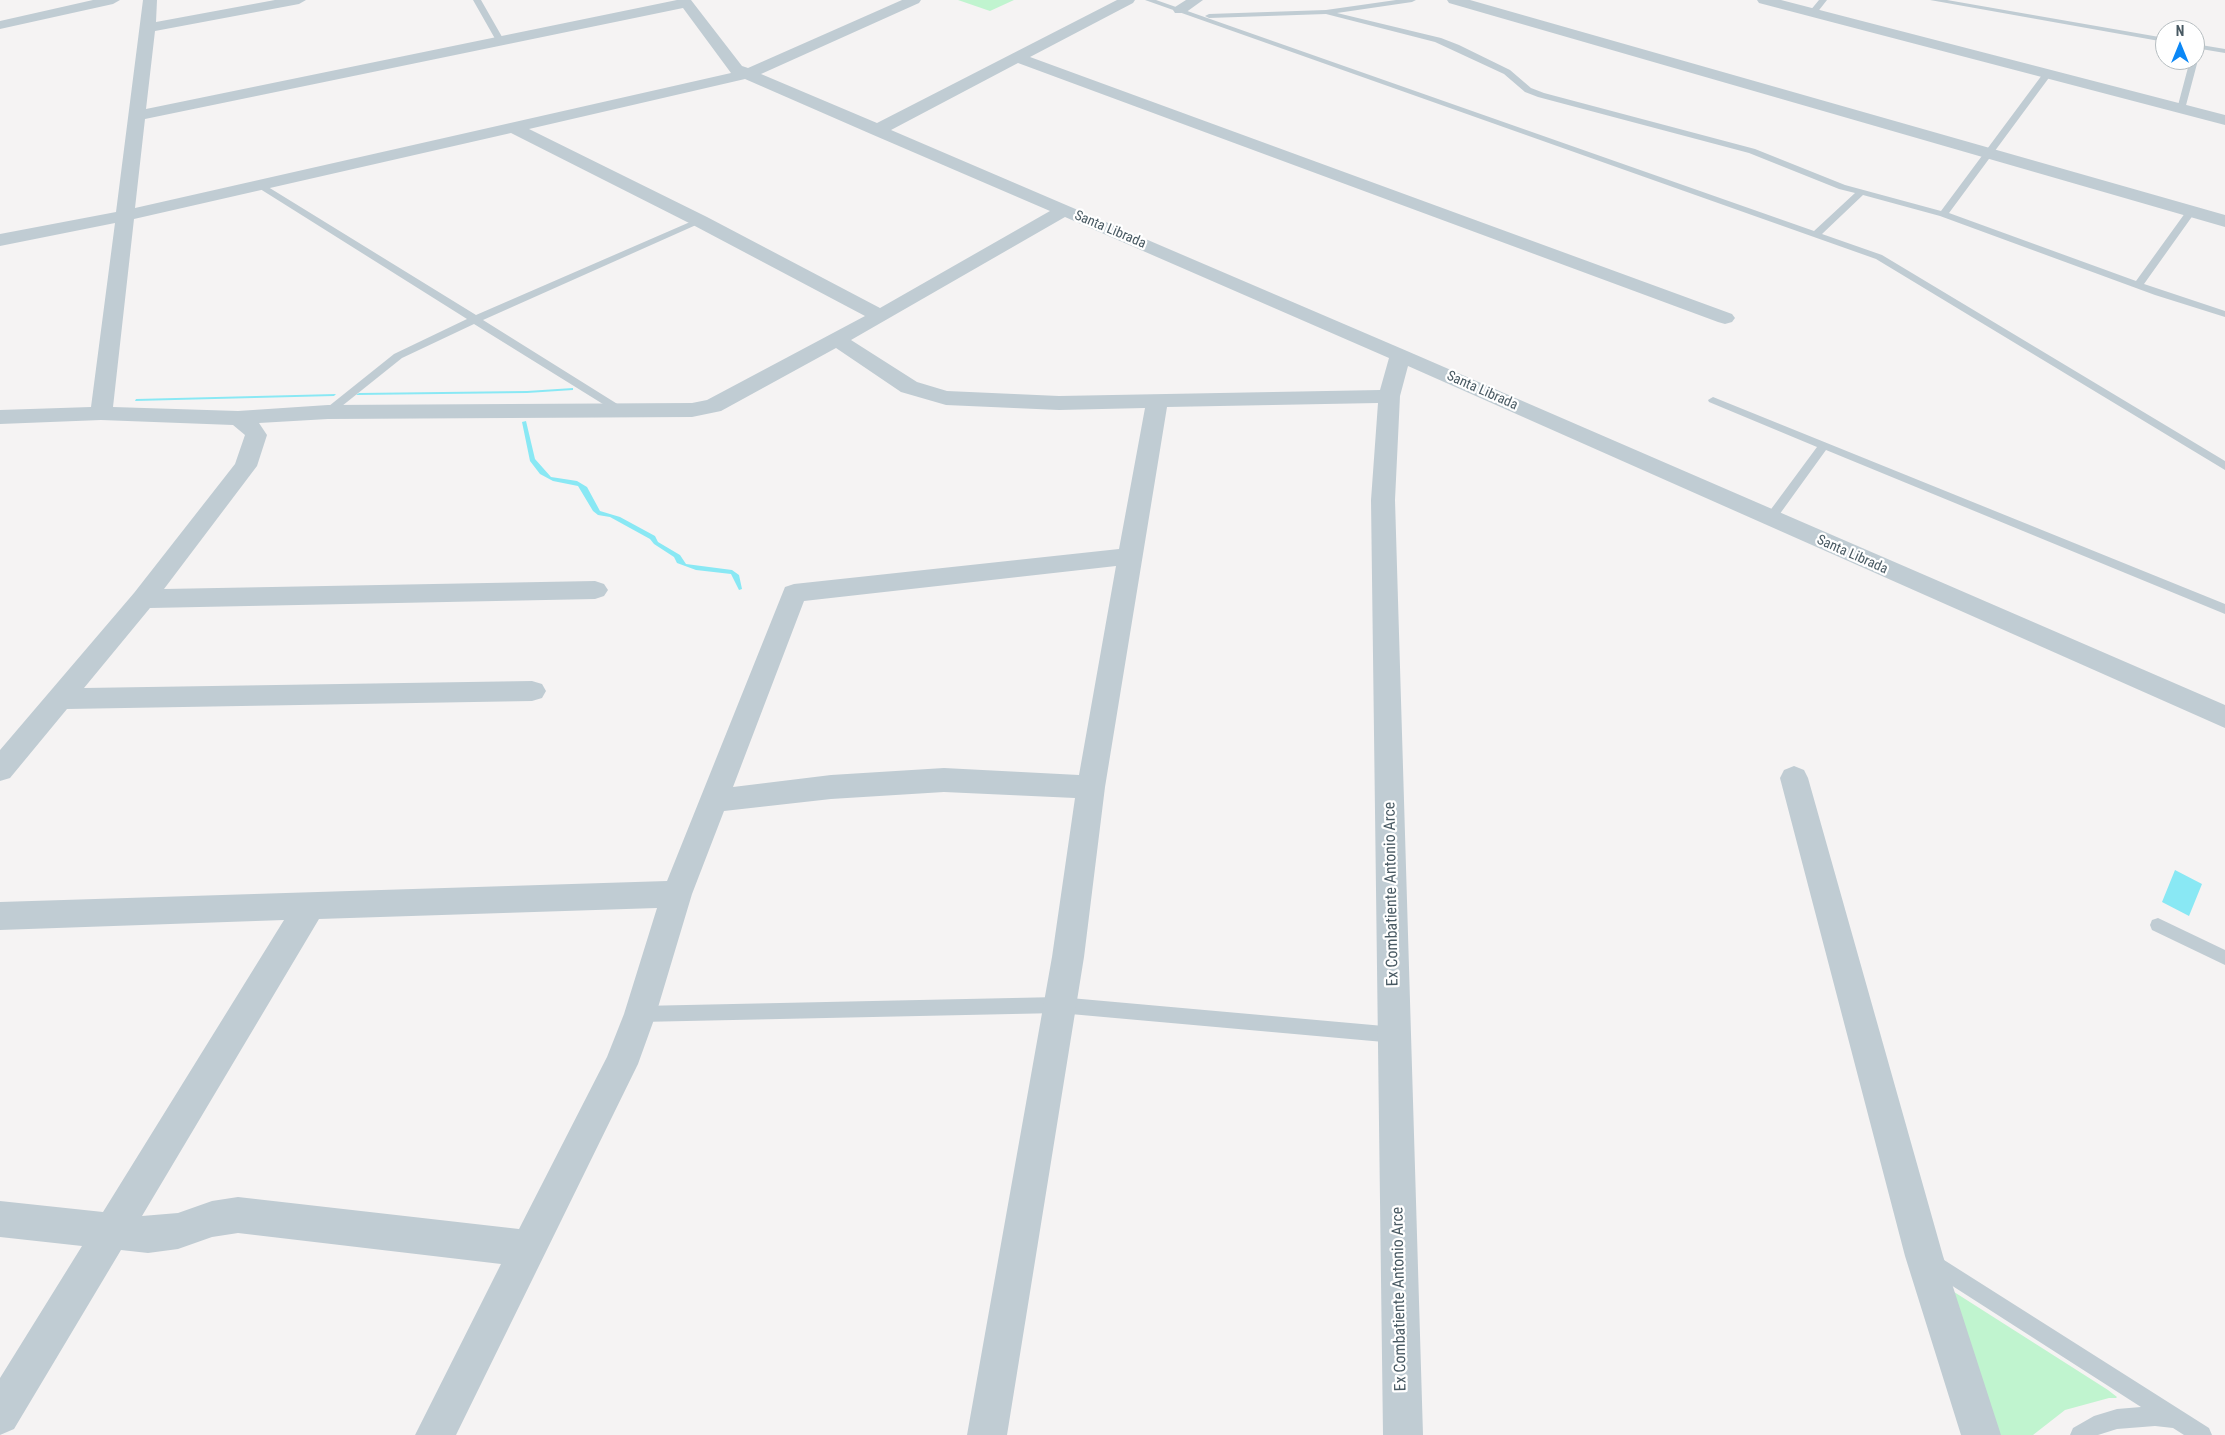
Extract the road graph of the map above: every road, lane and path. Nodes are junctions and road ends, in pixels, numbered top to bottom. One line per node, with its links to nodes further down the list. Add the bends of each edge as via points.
1 (113, 0): 19 (street)
2 (150, 0): 20 (street)
3 (299, 0): 20 (street)
4 (477, 0): 22 (lane)
5 (914, 0): 27 (street, via 762,69)
6 (1128, 0): 25 (street)
7 (1149, 0): 15 (lane)
8 (1196, 0): 15 (street)
9 (1412, 0): 16 (lane)
10 (1454, 0): 34 (street)
11 (1764, 0): 17 (street)
12 (1823, 0): 17 (lane)
13 (1934, 0): 21 (lane)
14 (685, 1): 22 (street); 27 (street)
15 (1180, 10): 18 (lane)
16 (1326, 12): 18 (lane); 36 (lane, via 1438,40 1507,72 1528,90 1541,95 1744,149)
17 (1813, 12): 28 (street)
18 (1200, 16): 43 (lane)
19 (0, 24)
20 (148, 28): 30 (street)
21 (2155, 38)
22 (501, 42): 30 (street)
23 (2205, 48): 24 (lane)
24 (2225, 51)
25 (1018, 57): 33 (street); 48 (street)
26 (2191, 70): 29 (lane)
27 (741, 71): 32 (street); 33 (street, Santa Librada)
28 (2048, 73): 29 (street); 34 (lane)
29 (2181, 108): 31 (street)
30 (138, 116): 40 (street)
31 (2225, 120)
32 (513, 127): 35 (street); 41 (street)
33 (877, 130): 37 (street, Santa Librada)
34 (1989, 153): 38 (street); 39 (lane)
35 (260, 185): 40 (street); 49 (lane)
36 (1862, 192): 39 (lane); 43 (lane)
37 (1064, 210): 47 (street); 51 (street, Santa Librada)
38 (2190, 211): 42 (street); 45 (lane)
39 (1943, 214): 45 (lane)
40 (124, 216): 44 (street); 55 (street)
41 (700, 221): 47 (street); 49 (lane)
42 (2225, 221)
43 (1816, 234): 61 (lane, via 1879,257)
44 (0, 240)
45 (2138, 285): 46 (lane)
46 (2225, 314)
47 (880, 316): 50 (street)
48 (1725, 318)
49 (475, 320): 56 (lane, via 398,356); 57 (lane)
50 (836, 340): 53 (street, via 908,387 946,398 1059,403); 57 (street, via 713,406 692,410)
51 (1400, 355): 52 (street, Ex Combatiente Antonio Arce); 62 (street, Santa Librada)
52 (1389, 396): 53 (street); 81 (street, Ex Combatiente Antonio Arce, via 1384,500)
53 (1157, 400): 63 (street)
54 (1713, 400): 60 (lane)
55 (101, 412): 58 (street); 59 (street)
56 (328, 412): 57 (street); 59 (street)
57 (623, 412)
58 (0, 417)
59 (238, 418): 65 (street, via 256,435 246,466)
60 (1824, 445): 62 (lane); 66 (lane)
61 (2225, 466)
62 (1770, 519): 69 (street, Santa Librada)
63 (1130, 556): 72 (street); 73 (street, via 794,592)
64 (594, 590): 65 (street)
65 (143, 600): 68 (street)
66 (2225, 609)
67 (532, 691): 68 (street)
68 (60, 700): 70 (street)
69 (2225, 717)
70 (3, 764)
71 (1794, 778): 85 (street)
72 (1091, 787): 73 (street, via 944,780 831,787); 79 (street)
73 (712, 801): 74 (street)
74 (677, 894): 75 (street); 80 (street)
75 (310, 906): 76 (street); 83 (street)
76 (0, 916)
77 (2158, 925): 78 (lane)
78 (2225, 958)
79 (1059, 1005): 80 (lane); 81 (lane); 89 (street)
80 (640, 1014): 84 (street, via 621,1064)
81 (1394, 1035): 90 (street, Ex Combatiente Antonio Arce)
82 (0, 1219): 83 (street)
83 (112, 1231): 84 (street, via 148,1235 178,1231 212,1219 238,1215); 86 (street)
84 (528, 1249): 88 (street)
85 (1924, 1256): 87 (lane); 91 (street)
86 (0, 1415)
87 (2177, 1419): 92 (lane, via 2154,1416 2117,1419 2094,1426); 93 (lane)
88 (435, 1435)
89 (987, 1435)
90 (1403, 1435)
91 (1981, 1435)
92 (2080, 1435)
93 (2202, 1435)

